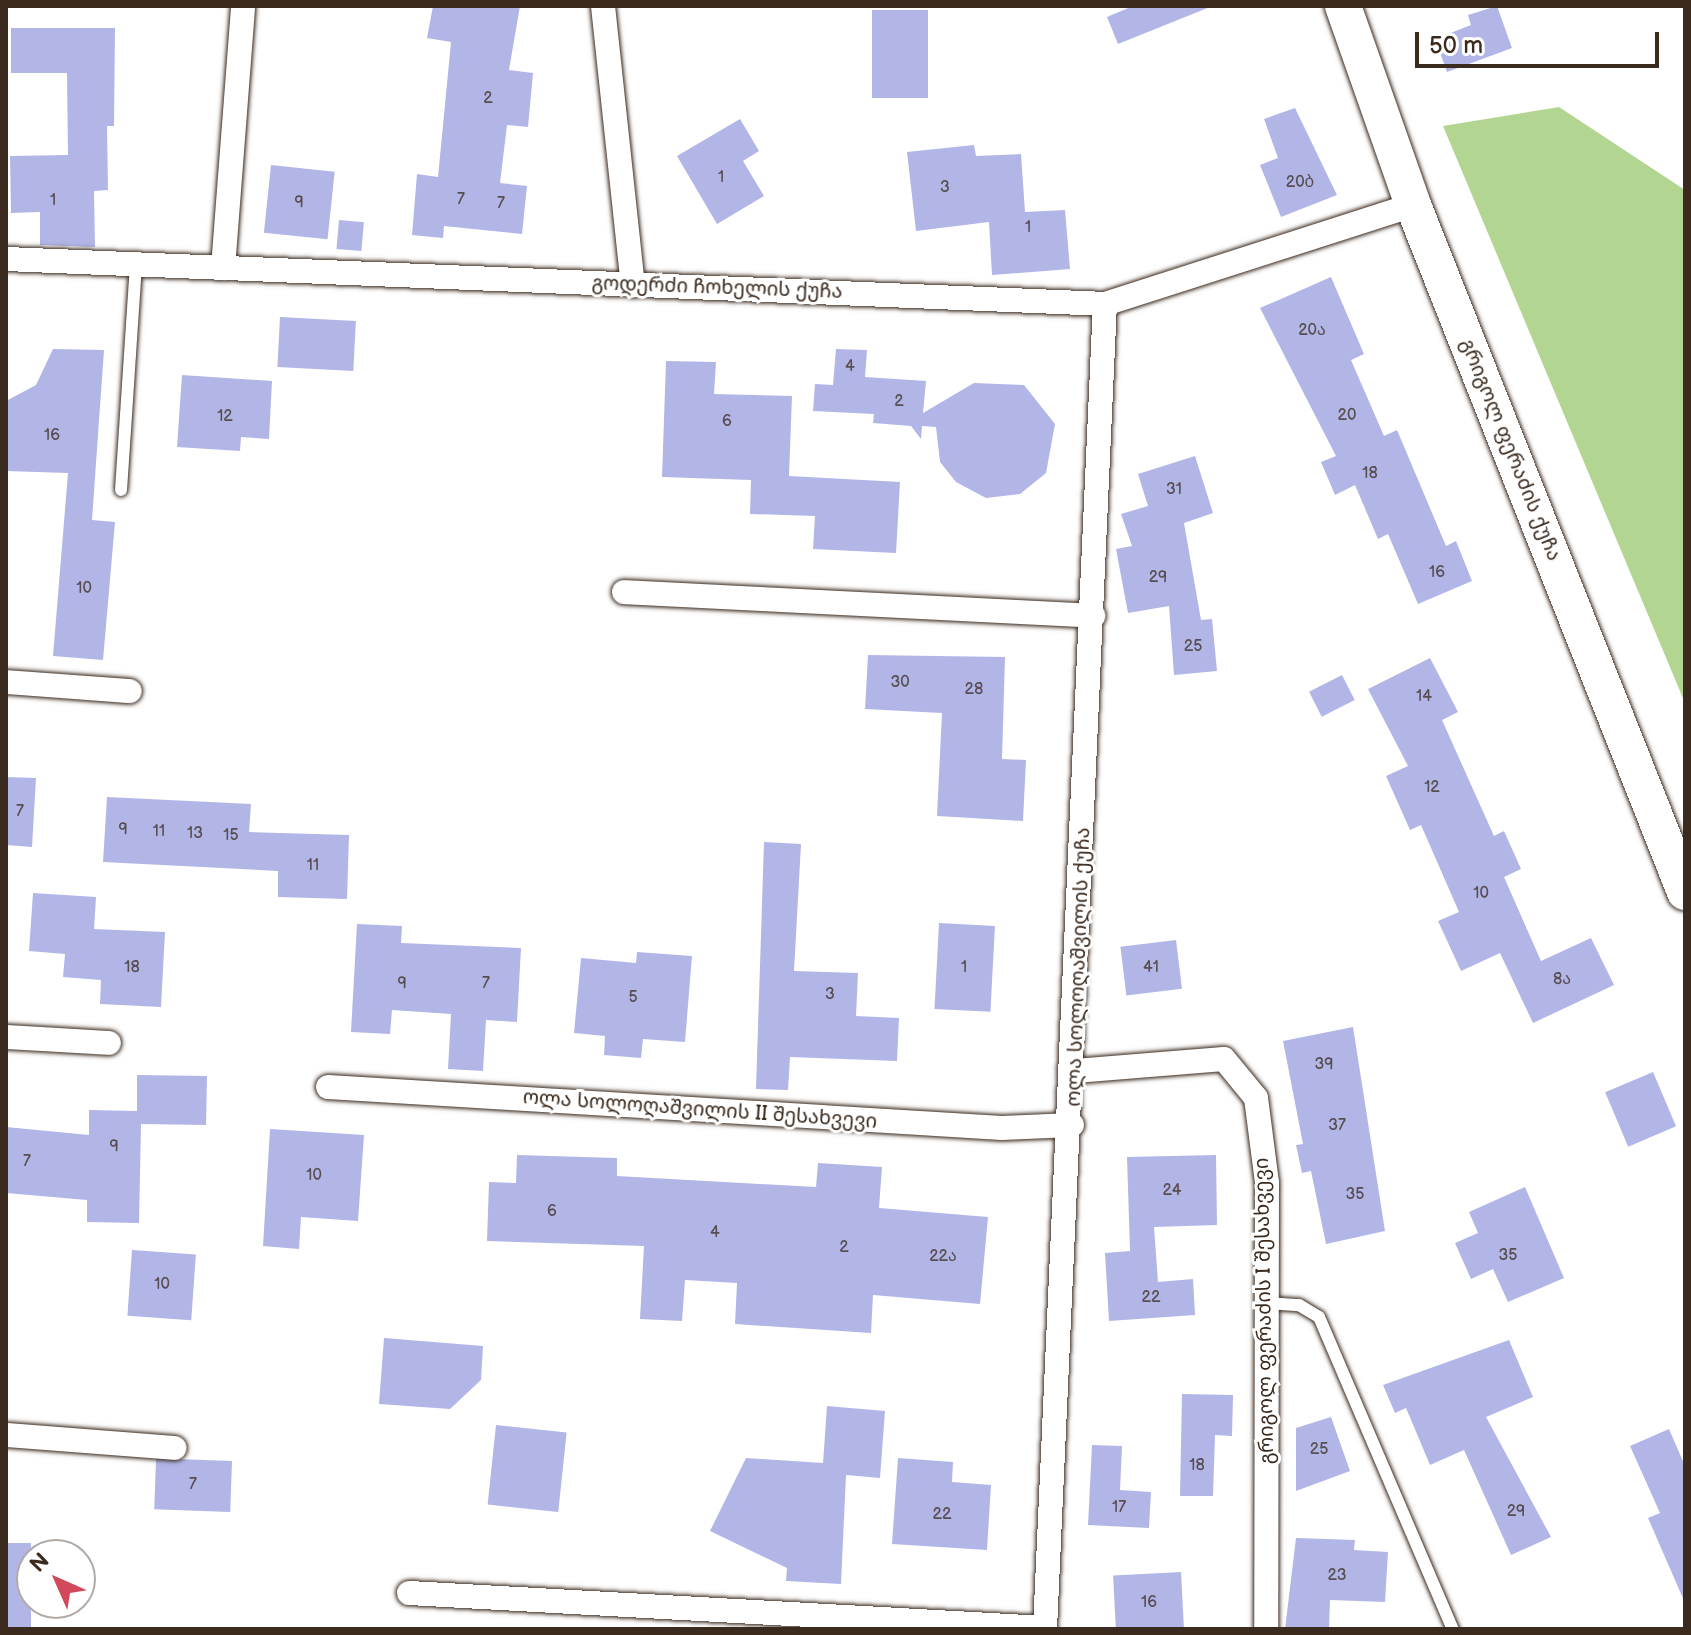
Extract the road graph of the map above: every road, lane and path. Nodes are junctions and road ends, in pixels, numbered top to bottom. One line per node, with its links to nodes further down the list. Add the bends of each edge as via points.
1 (243, 6): 7 (street)
2 (603, 6): 8 (street)
3 (1343, 6): 4 (street, გრიგოლ ფერაძის ქუჩა)
4 (1413, 205): 9 (street, გოდერძი ჩოხელის ქუჩა); 15 (street, გრიგოლ ფერაძის ქუჩა)
5 (6, 259): 6 (street, გოდერძი ჩოხელის ქუჩა)
6 (136, 264): 7 (street, გოდერძი ჩოხელის ქუჩა); 10 (lane)
7 (223, 268): 8 (street, გოდერძი ჩოხელის ქუჩა)
8 (633, 285): 9 (street, გოდერძი ჩოხელის ქუჩა)
9 (1105, 304): 12 (street, ოლა სოლოღაშვილის ქუჩა)
10 (121, 490)
11 (624, 592): 12 (street)
12 (1093, 616): 18 (street, ოლა სოლოღაშვილის ქუჩა)
13 (6, 682): 14 (street)
14 (130, 691)
15 (1685, 892)
16 (6, 1037): 17 (street)
17 (109, 1043)
18 (1075, 1071): 20 (street, ოლა სოლოღაშვილის ქუჩა); 21 (street, გრიგოლ ფერაძის I შესახვევი, via 1224,1059 1256,1098 1267,1183)
19 (328, 1087): 20 (street, ოლა სოლოღაშვილის II შესახვევი, via 987,1128)
20 (1072, 1125): 25 (street, ოლა სოლოღაშვილის ქუჩა)
21 (1267, 1303): 26 (street, გრიგოლ ფერაძის I შესახვევი); 27 (lane, via 1299,1305 1319,1317)
22 (6, 1435): 23 (street)
23 (175, 1448)
24 (409, 1593): 25 (street)
25 (1045, 1628)
26 (1266, 1629)
27 (1453, 1629)

